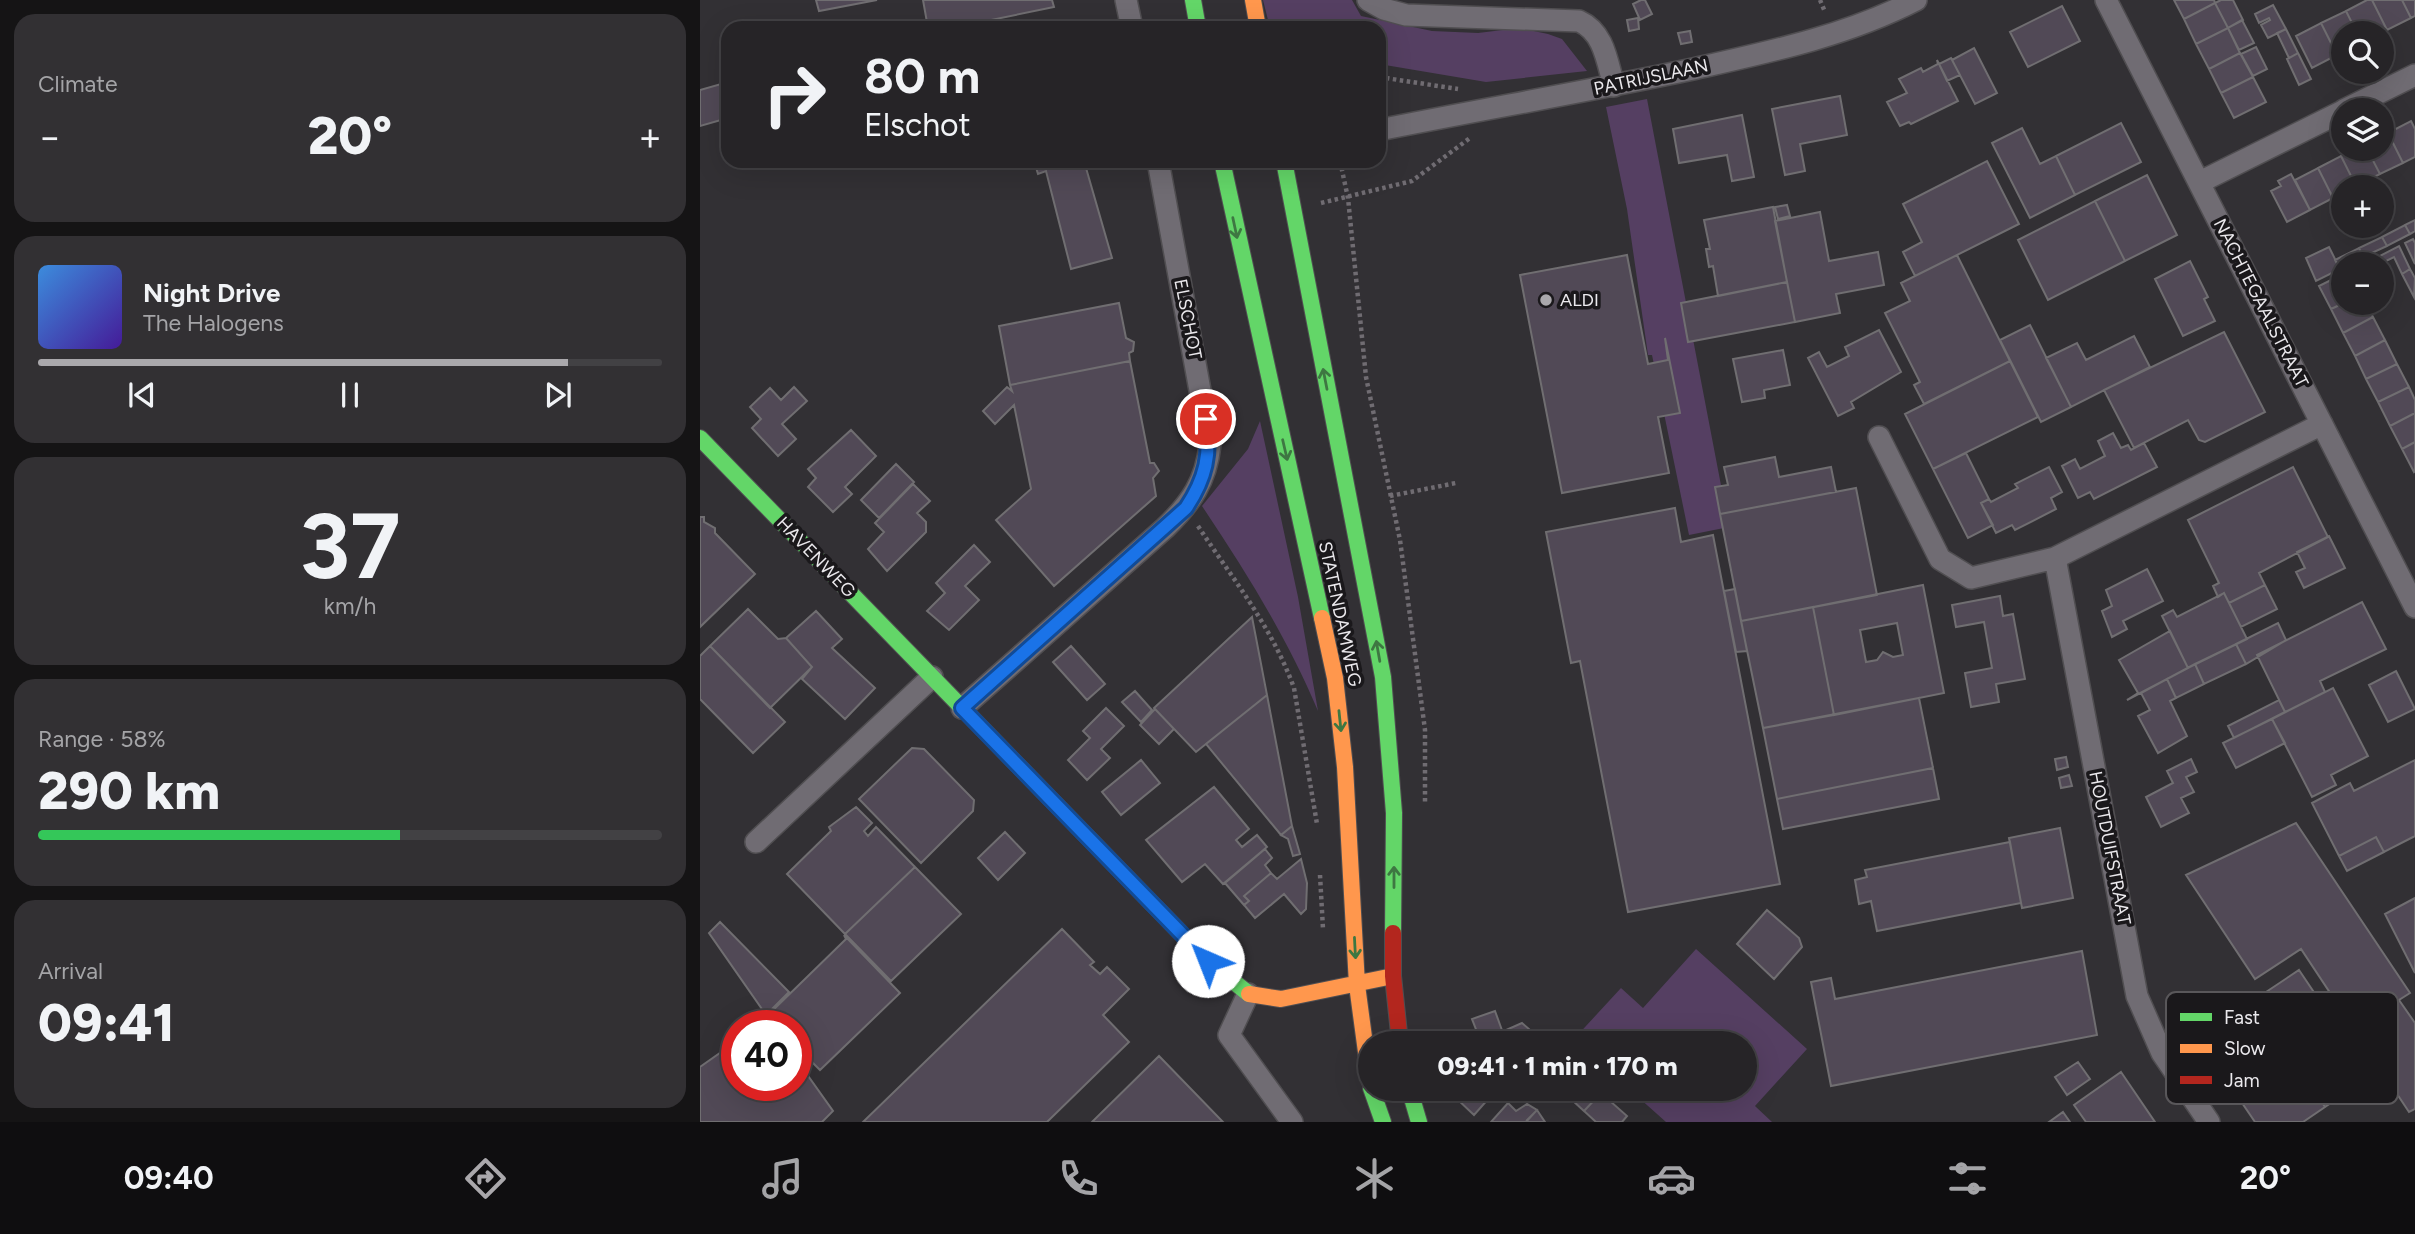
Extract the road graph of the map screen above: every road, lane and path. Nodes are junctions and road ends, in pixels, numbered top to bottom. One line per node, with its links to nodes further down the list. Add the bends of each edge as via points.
1 (1126, 0): 7 (street)
2 (1193, 0): 8 (street)
3 (1253, 0): 9 (street)
4 (1368, 0): 12 (street, via 1406,15 1579,21 1593,27)
5 (1916, 0): 12 (street, PATRIJSLAAN, via 1783,49)
6 (2106, 0): 21 (street, NACHTEGAALSTRAAT)
7 (1130, 21)
8 (1197, 21)
9 (1257, 21)
10 (2415, 75): 14 (street)
11 (1386, 78): 13 (path)
12 (1614, 86): 16 (street, PATRIJSLAAN)
13 (1465, 90)
14 (2370, 98)
15 (2331, 117): 21 (street)
16 (1386, 129)
17 (1475, 135): 22 (path, via 1412,181)
18 (1159, 168): 28 (street, ELSCHOT, via 1210,444 1201,486)
19 (1224, 168): 38 (street, STATENDAMWEG, one-way to 38, via 1335,678 1345,767)
20 (1284, 168): 22 (street, STATENDAMWEG)
21 (2200, 182): 23 (street, NACHTEGAALSTRAAT)
22 (1292, 209): 37 (street, STATENDAMWEG, one-way to 22, via 1394,813 1383,677)
23 (2322, 424): 29 (street); 30 (street, NACHTEGAALSTRAAT)
24 (1879, 437): 29 (street, via 1940,559 1971,578)
25 (700, 438): 31 (street, HAVENWEG)
26 (1456, 483): 27 (path)
27 (1390, 496)
28 (1186, 508): 32 (street, ELSCHOT); 33 (path, via 1273,635 1286,667 1294,688)
29 (2055, 558): 42 (street, HOUTDUIFSTRAAT, via 2137,996)
30 (2415, 607)
31 (932, 677): 32 (street, HAVENWEG); 34 (street)
32 (962, 708): 39 (street, HAVENWEG, via 1208,961)
33 (1318, 834)
34 (756, 842)
35 (1320, 871): 36 (path)
36 (1324, 936)
37 (1393, 976): 38 (street); 41 (street, STATENDAMWEG)
38 (1357, 985): 39 (street, via 1281,999); 40 (street, STATENDAMWEG)
39 (1248, 994): 46 (street, via 1229,1035)
40 (1363, 1031)
41 (1399, 1031)
42 (2166, 1059)
43 (1376, 1101): 47 (street)
44 (1413, 1101): 48 (street)
45 (2196, 1104): 49 (street, HOUTDUIFSTRAAT)
46 (1292, 1122)
47 (1383, 1122)
48 (1419, 1122)
49 (2208, 1122)

